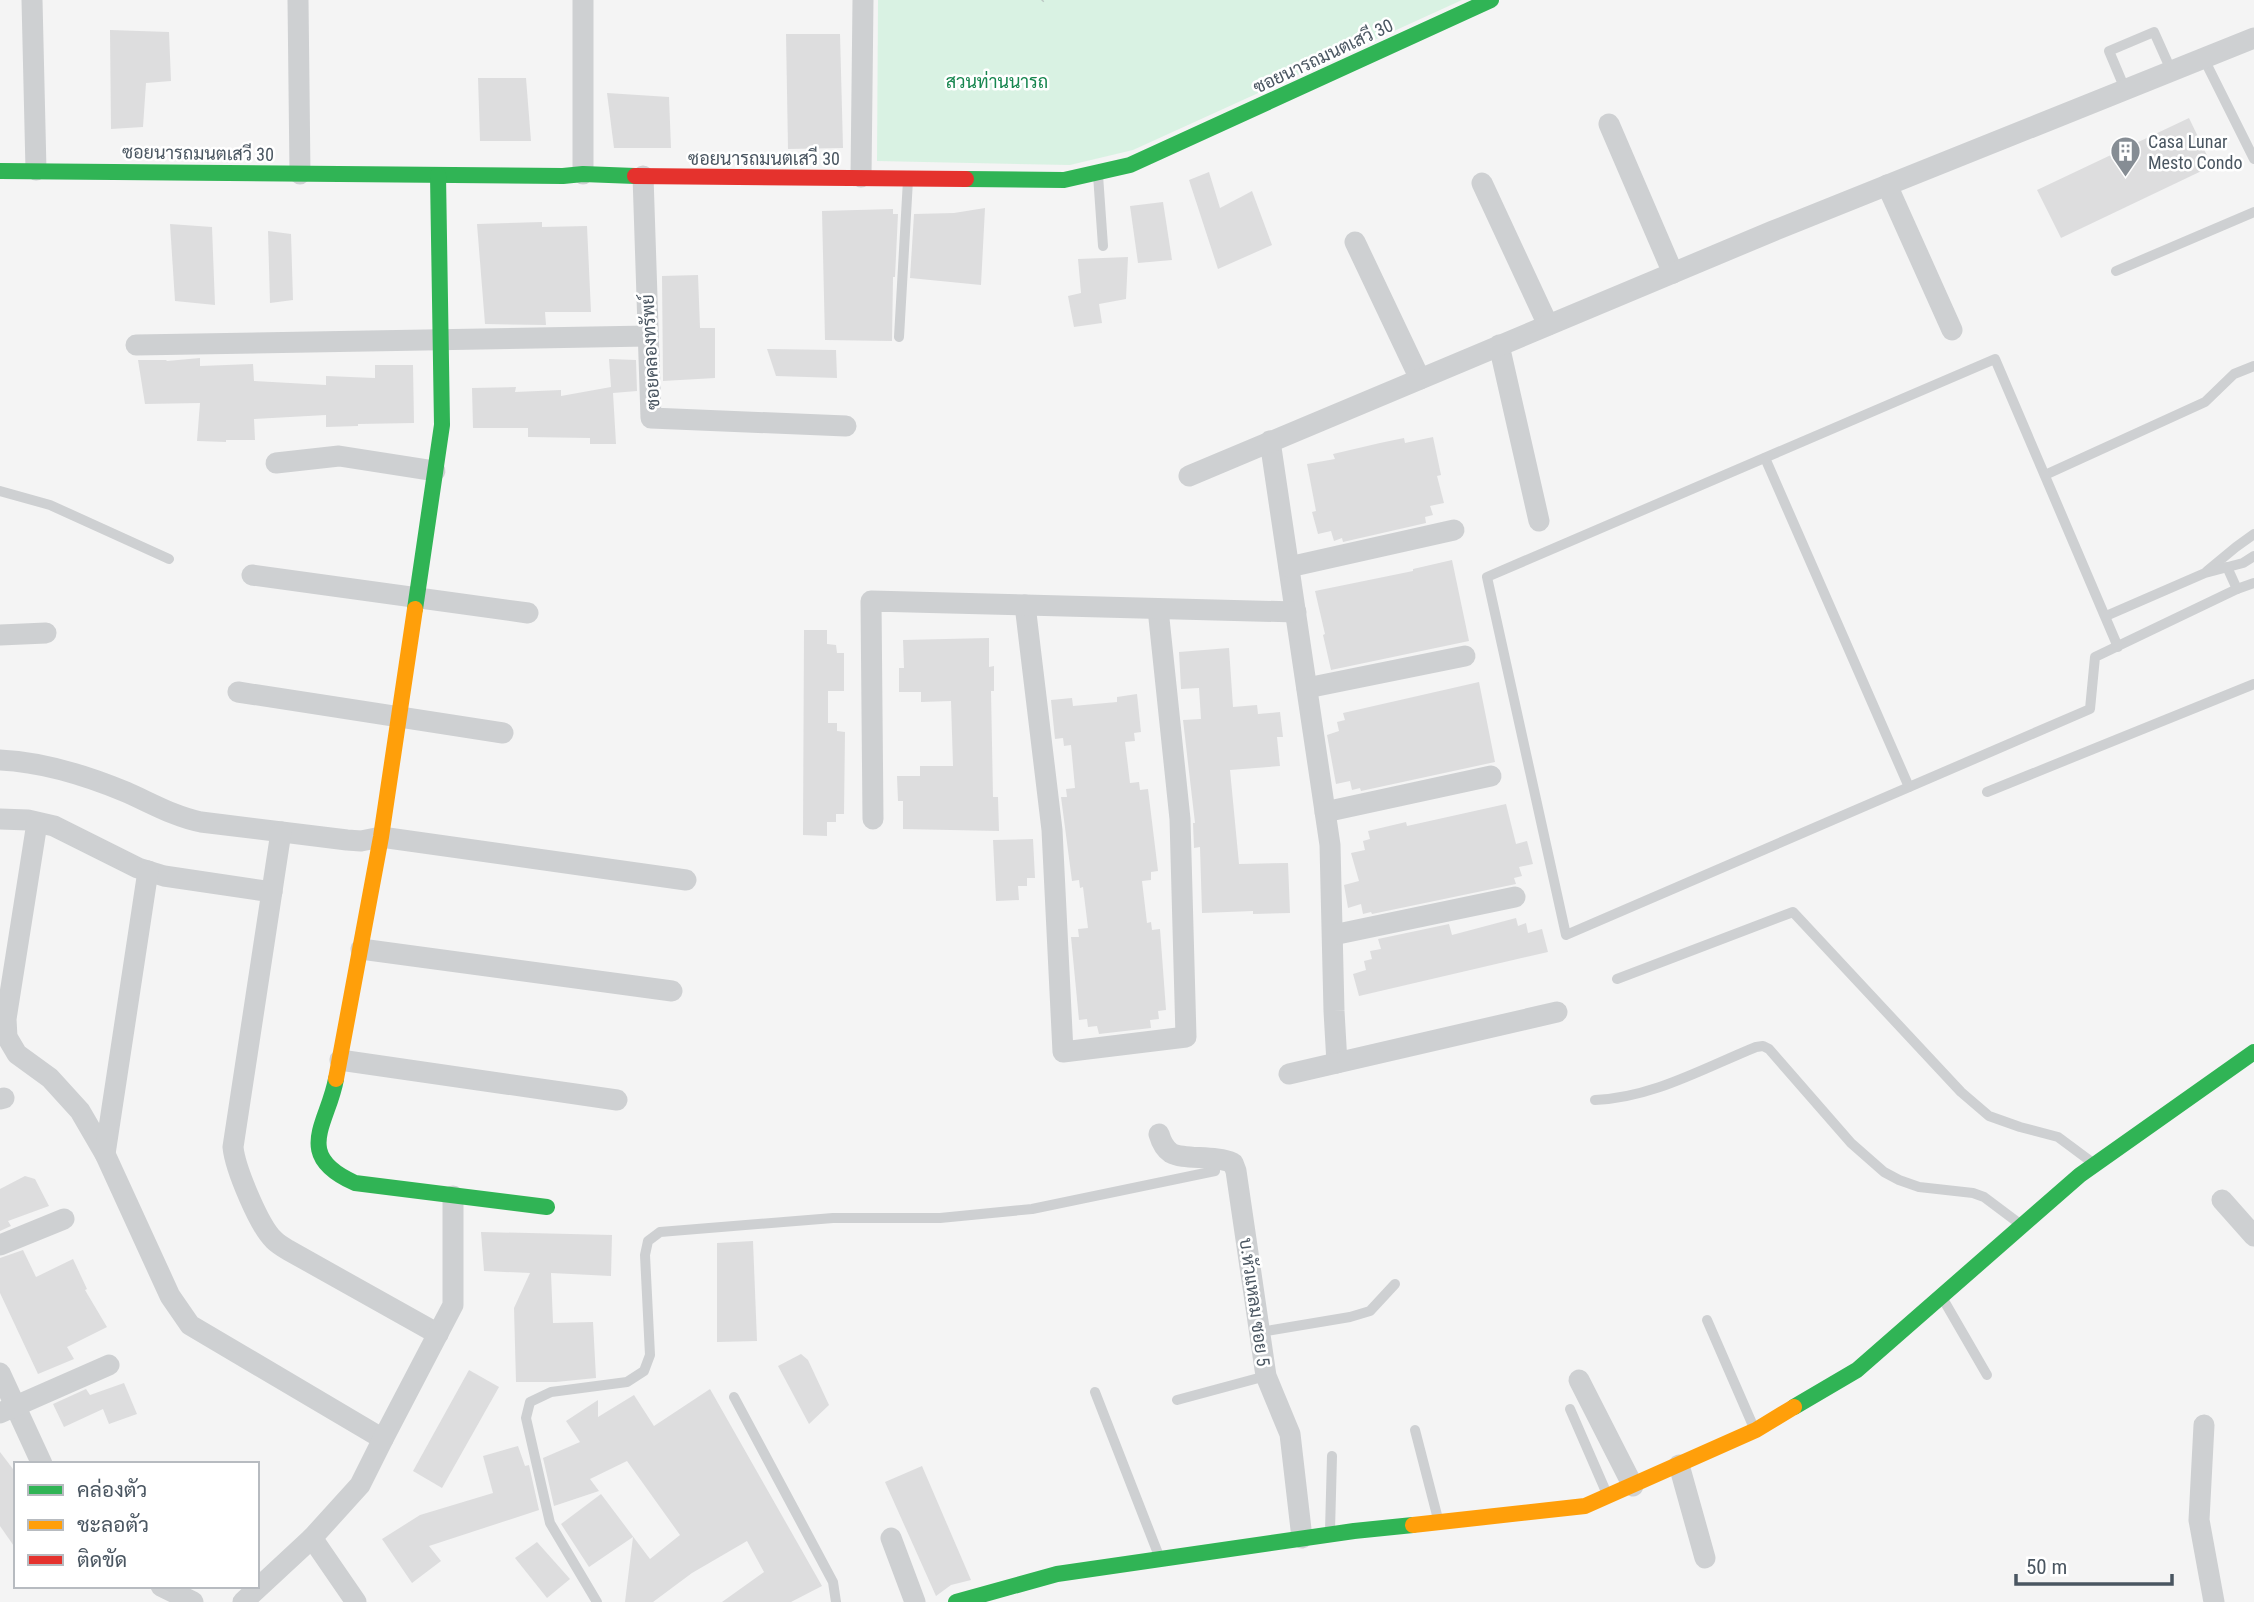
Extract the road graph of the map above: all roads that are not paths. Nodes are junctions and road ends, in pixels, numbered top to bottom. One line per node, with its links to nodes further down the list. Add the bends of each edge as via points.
1 (32, 0): 12 (street)
2 (298, 0): 15 (street)
3 (583, 0): 16 (street)
4 (863, 0): 19 (street)
5 (1491, 0): 14 (street, ซอยนารถมนตเสวี 30, via 1130,165)
6 (2254, 38): 7 (street)
7 (2203, 57): 8 (street); 11 (lane)
8 (2171, 70): 9 (street); 9 (lane, via 2154,32 2109,51)
9 (2125, 89): 22 (street)
10 (1609, 124): 27 (street)
11 (2254, 159)
12 (36, 170): 13 (street, ซอยนารถมนตเสวี 30); 15 (street, ซอยนารถมนตเสวี 30)
13 (0, 171)
14 (1098, 173): 20 (street, ซอยนารถมนตเสวี 30, via 1064,180); 25 (lane)
15 (300, 174): 17 (street, ซอยนารถมนตเสวี 30)
16 (583, 174): 17 (street, ซอยนารถมนตเสวี 30); 18 (street, ซอยนารถมนตเสวี 30)
17 (438, 175): 32 (street)
18 (643, 176): 19 (street, ซอยนารถมนตเสวี 30); 30 (street, ซอยคลองทรัพย์)
19 (861, 177): 20 (street, ซอยนารถมนตเสวี 30)
20 (908, 177): 31 (lane)
21 (1482, 183): 28 (street)
22 (1887, 185): 27 (street); 29 (street)
23 (2254, 212): 26 (lane)
24 (1355, 242): 36 (street)
25 (1102, 246)
26 (2116, 271)
27 (1673, 273): 28 (street)
28 (1548, 325): 34 (street)
29 (1952, 330)
30 (648, 336): 32 (street); 37 (street, ซอยคลองทรัพย์, via 651,418)
31 (899, 337)
32 (441, 339): 33 (street); 41 (street, via 442,425)
33 (136, 345)
34 (1499, 345): 36 (street); 45 (street)
35 (2254, 366): 43 (lane, via 2234,374 2205,402)
36 (1420, 379): 38 (street)
37 (846, 426)
38 (1270, 441): 42 (street); 50 (street)
39 (1765, 458): 43 (lane, via 1995,359); 73 (lane); 73 (lane, via 1487,577 1566,935)
40 (276, 463): 41 (street, via 340,456)
41 (435, 471): 56 (street)
42 (1189, 475)
43 (2045, 475): 61 (lane)
44 (0, 491): 49 (lane, via 50,505)
45 (1539, 521)
46 (1454, 530): 50 (street)
47 (2254, 534): 52 (lane)
48 (2253, 553): 51 (lane, via 2243,563)
49 (169, 559)
50 (1289, 567): 59 (street)
51 (2227, 567): 52 (lane); 55 (lane)
52 (2205, 573): 61 (lane)
53 (252, 575): 56 (street)
54 (2254, 583): 55 (lane)
55 (2237, 589): 64 (lane)
56 (417, 597): 60 (street); 69 (street)
57 (1024, 605): 58 (street); 58 (street, via 1052,830 1063,1052 1186,1037 1180,819); 77 (street, via 871,601)
58 (1158, 609): 59 (street)
59 (1296, 612): 67 (street)
60 (528, 613)
61 (2106, 616): 64 (lane)
62 (46, 633): 63 (street)
63 (0, 635)
64 (2118, 647): 73 (lane, via 2095,657 2090,709)
65 (1465, 656): 67 (street)
66 (2254, 684): 74 (lane)
67 (1307, 688): 75 (street)
68 (238, 692): 69 (street)
69 (399, 717): 70 (street); 80 (street)
70 (503, 733)
71 (0, 760): 79 (street, via 49,765 186,819)
72 (1491, 776): 75 (street)
73 (1909, 787)
74 (1987, 792)
75 (1325, 812): 85 (street)
76 (0, 819): 78 (street)
77 (873, 819)
78 (37, 822): 81 (street); 86 (street)
79 (281, 832): 80 (street, via 361,841); 83 (street)
80 (381, 837): 82 (street); 87 (street)
81 (148, 871): 83 (street); 98 (street)
82 (686, 880)
83 (272, 892): 112 (street, via 233,1147 235,1162 264,1228 274,1240)
84 (1516, 897): 85 (street)
85 (1333, 934): 93 (street)
86 (9, 940): 98 (street, via 7,1037 17,1054 63,1090)
87 (360, 948): 89 (street); 92 (street)
88 (1617, 979): 99 (lane, via 1793,912 1961,1092 1989,1116 2058,1137)
89 (672, 991)
90 (1557, 1012): 93 (street)
91 (2254, 1052): 99 (street)
92 (340, 1060): 95 (street); 101 (street, via 318,1142 331,1169 355,1183)
93 (1338, 1063): 94 (street)
94 (1289, 1074)
95 (617, 1100)
96 (1595, 1100): 105 (lane, via 1646,1092 1763,1046 1884,1172 1919,1186 1973,1193)
97 (1159, 1134): 111 (street, บ.หัวแหลม ซอย 5, via 1172,1153 1233,1163)
98 (105, 1154): 126 (street, via 170,1296 190,1325)
99 (2095, 1164): 105 (street)
100 (1215, 1171): 145 (lane, via 1032,1209 660,1232 648,1241 645,1255 650,1355 644,1371 627,1382 551,1392 530,1402 526,1418 550,1523)
101 (453, 1195): 103 (street); 112 (street, via 453,1305)
102 (2222, 1200): 106 (street)
103 (547, 1208)
104 (64, 1219): 107 (street)
105 (2022, 1226): 109 (street)
106 (2254, 1236)
107 (0, 1245)
108 (1395, 1284): 111 (lane, via 1370,1311)
109 (1941, 1296): 115 (lane); 125 (street, via 1857,1370)
110 (1707, 1320): 125 (lane)
111 (1260, 1332): 116 (street, บ.หัวแหลม ซอย 5)
112 (438, 1334): 126 (street)
113 (109, 1365): 122 (street)
114 (0, 1373): 122 (street)
115 (1987, 1375)
116 (1266, 1376): 120 (lane); 136 (street, บ.หัวแหลม ซอย 5, via 1290,1434)
117 (1579, 1380): 130 (street)
118 (1095, 1392): 138 (lane)
119 (734, 1397): 146 (lane, via 833,1582)
120 (1177, 1400)
121 (1570, 1409): 131 (lane)
122 (7, 1410): 128 (street)
123 (2204, 1425): 149 (street, via 2199,1520)
124 (1415, 1430): 132 (lane)
125 (1755, 1430): 129 (street)
126 (383, 1439): 134 (street, via 355,1494)
127 (1332, 1456): 133 (lane)
128 (41, 1462)
129 (1679, 1465): 130 (street); 137 (street)
130 (1633, 1486): 131 (street)
131 (1608, 1497): 132 (street, via 1585,1506)
132 (1439, 1522): 133 (street)
133 (1330, 1534): 136 (street)
134 (312, 1538): 139 (street); 144 (street)
135 (891, 1538): 147 (street)
136 (1302, 1538): 138 (street)
137 (1705, 1558)
138 (1160, 1559): 148 (street, via 1057,1574)
139 (259, 1587)
140 (165, 1588): 142 (street)
141 (258, 1588): 143 (street)
142 (193, 1602)
143 (243, 1602)
144 (356, 1602)
145 (597, 1602)
146 (836, 1602)
147 (915, 1602)
148 (956, 1602)
149 (2214, 1602)

